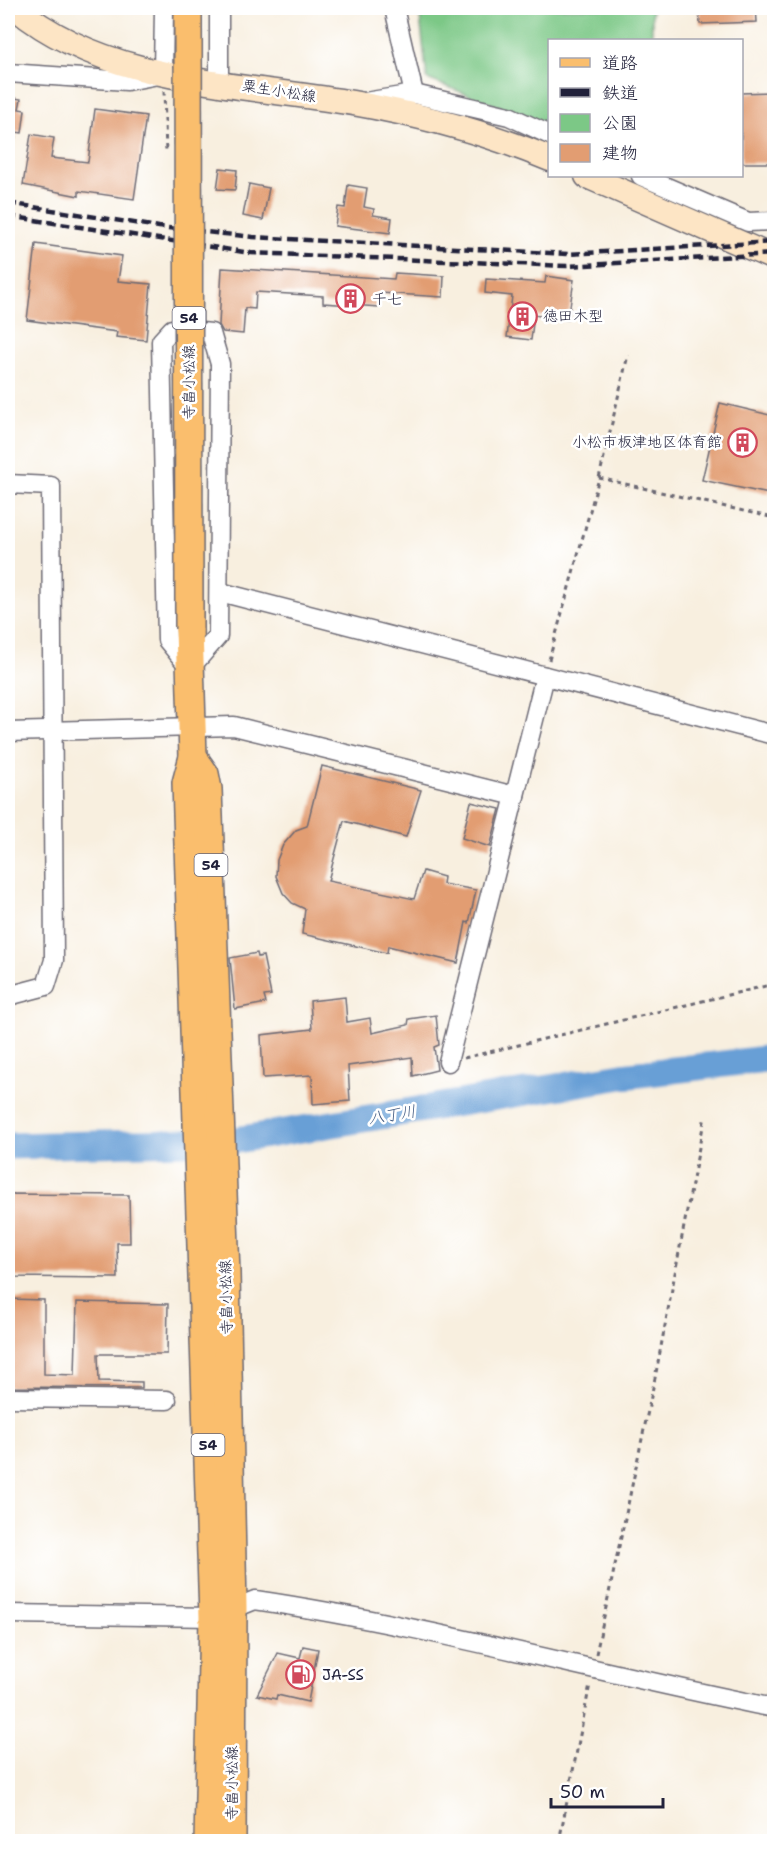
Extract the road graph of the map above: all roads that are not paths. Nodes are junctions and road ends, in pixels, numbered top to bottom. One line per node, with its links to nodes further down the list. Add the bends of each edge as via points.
1 (16, 8): 7 (main road, 粟生小松線, via 34,23 104,57)
2 (164, 8): 7 (street)
3 (188, 8): 19 (main road, 寺畠小松線 / 54, bridge)
4 (219, 8): 8 (street)
5 (394, 8): 9 (street)
6 (8, 73): 7 (street, via 127,81)
7 (163, 74): 8 (main road, 粟生小松線)
8 (219, 82): 10 (main road, 粟生小松線)
9 (414, 94): 10 (street); 11 (street, via 509,116)
10 (354, 104): 12 (main road, 粟生小松線, via 468,128)
11 (548, 135)
12 (548, 159)
13 (589, 177): 16 (main road)
14 (642, 177): 15 (street, via 748,222)
15 (774, 221)
16 (774, 258)
17 (8, 483): 22 (street, via 51,486)
18 (220, 592): 19 (street, via 218,636); 19 (street, via 220,364 211,333 172,329 161,340 167,640); 20 (street)
19 (190, 668): 21 (main road, 寺畠小松線 / 54)
20 (545, 676): 24 (street); 25 (street)
21 (192, 728): 22 (street); 25 (street, via 234,726); 30 (main road, 寺畠小松線 / 54, via 194,757 205,774 208,789 205,977)
22 (53, 731): 23 (street); 26 (street, via 54,960 46,986)
23 (8, 732)
24 (774, 735)
25 (515, 796): 27 (street)
26 (8, 996)
27 (448, 1062)
28 (8, 1398): 29 (street)
29 (167, 1400)
30 (223, 1612): 31 (street); 32 (street, via 255,1600 289,1605); 33 (main road, 寺畠小松線 / 54); 34 (main road, 寺畠小松線 / 54)
31 (8, 1614)
32 (774, 1708)
33 (208, 1842)
34 (232, 1842)

